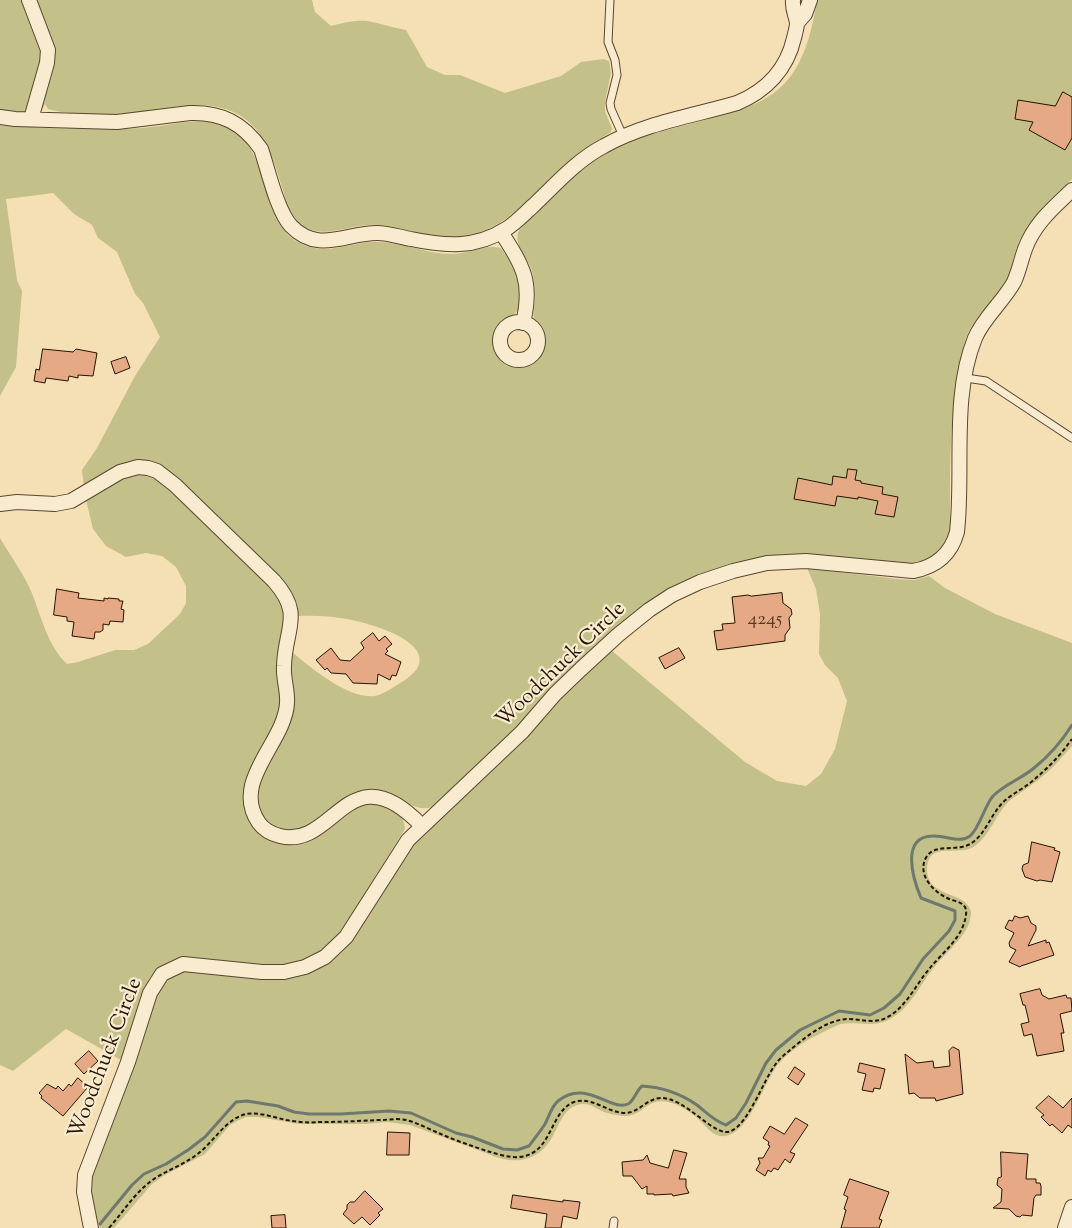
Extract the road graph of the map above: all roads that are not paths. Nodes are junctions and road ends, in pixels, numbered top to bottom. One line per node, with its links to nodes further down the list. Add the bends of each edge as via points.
1 (28, 0): 7 (street, via 48,50)
2 (610, 0): 8 (lane, via 608,42 617,75 610,103)
3 (793, 0): 5 (street)
4 (810, 0): 5 (street, via 805,14)
5 (797, 23): 8 (street, via 787,60 764,88 749,98)
6 (0, 117): 7 (street)
7 (31, 119): 10 (street, via 117,122 202,113 224,117 245,130 260,149 290,226 321,242 379,233 437,244 464,245)
8 (622, 136): 10 (street, via 587,157)
9 (1072, 190): 12 (street, Woodchuck Circle, via 1033,231 1017,276 977,335)
10 (501, 232): 11 (street, via 525,275 528,299)
11 (524, 323)
12 (966, 378): 13 (lane, via 986,382); 15 (street, Woodchuck Circle, via 960,425 957,532 943,558 913,572 806,561 778,562 733,571 684,589 649,610 606,646 566,683 522,732)
13 (1072, 438)
14 (0, 504): 15 (street, via 71,501 129,469 148,468 165,477 274,581 291,607 284,667 287,708 256,773 251,791 252,808 259,823 273,835 296,837 315,829 350,804 370,797 392,801)
15 (422, 826): 17 (street, Woodchuck Circle, via 400,850 346,937 320,960 296,970 273,972 184,964 170,969 157,980 85,1175 84,1192)
16 (1072, 1207): 18 (street)
17 (91, 1228)
18 (1065, 1228)

